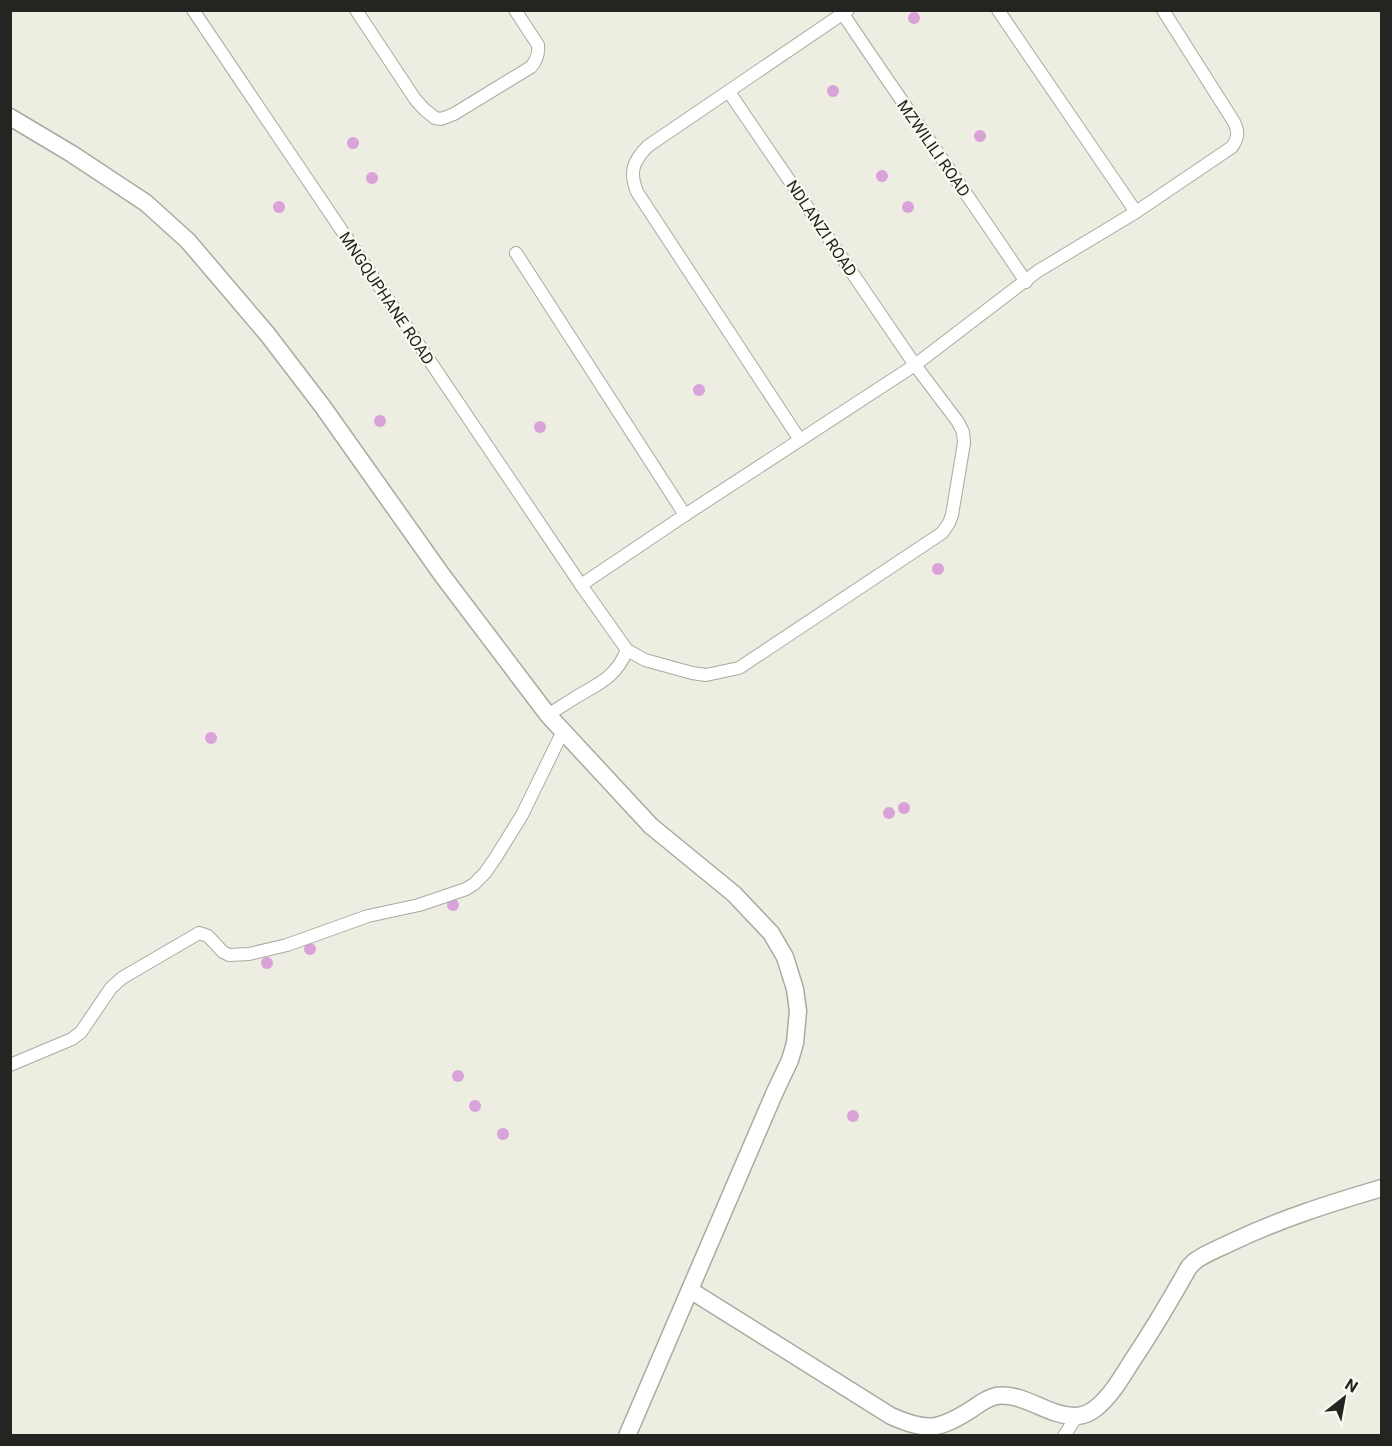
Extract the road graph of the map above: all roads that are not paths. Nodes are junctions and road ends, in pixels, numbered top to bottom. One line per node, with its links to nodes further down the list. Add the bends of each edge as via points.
1 (193, 10): 15 (street, MNGQUPHANE ROAD)
2 (356, 10): 3 (street, via 415,99 441,119 531,68 538,45)
3 (515, 10)
4 (998, 10): 9 (street)
5 (1163, 10): 9 (street, via 1230,113 1238,138 1228,152)
6 (846, 12): 7 (street); 11 (street, MZWILILI ROAD, via 901,101)
7 (729, 92): 12 (street, NDLANZI ROAD); 13 (street, via 648,146 636,161 634,183)
8 (10, 117): 17 (street, via 146,203 195,249 323,407 442,575)
9 (1136, 212): 11 (street)
10 (516, 253): 14 (street)
11 (1026, 282): 12 (street)
12 (915, 365): 13 (street); 16 (street, NDLANZI ROAD, via 958,422 964,438 952,515 946,529 738,668 706,675 692,673 645,660)
13 (801, 440): 14 (street)
14 (685, 515): 15 (street)
15 (581, 585): 16 (street, MNGQUPHANE ROAD)
16 (627, 650): 17 (street, via 610,677)
17 (548, 715): 18 (street)
18 (563, 731): 19 (street, via 522,815 485,873 466,889 249,954 229,955 199,933 122,978 72,1039); 21 (street, via 651,826 734,894 771,933 785,957 795,989 798,1011 790,1060)
19 (10, 1065)
20 (1382, 1188): 22 (street, via 1288,1219 1195,1261 1112,1391 1093,1410)
21 (690, 1290): 22 (street, via 909,1424 946,1424 993,1396 1020,1399 1062,1415); 23 (street)
22 (1077, 1416): 24 (street)
23 (627, 1436)
24 (1064, 1436)

